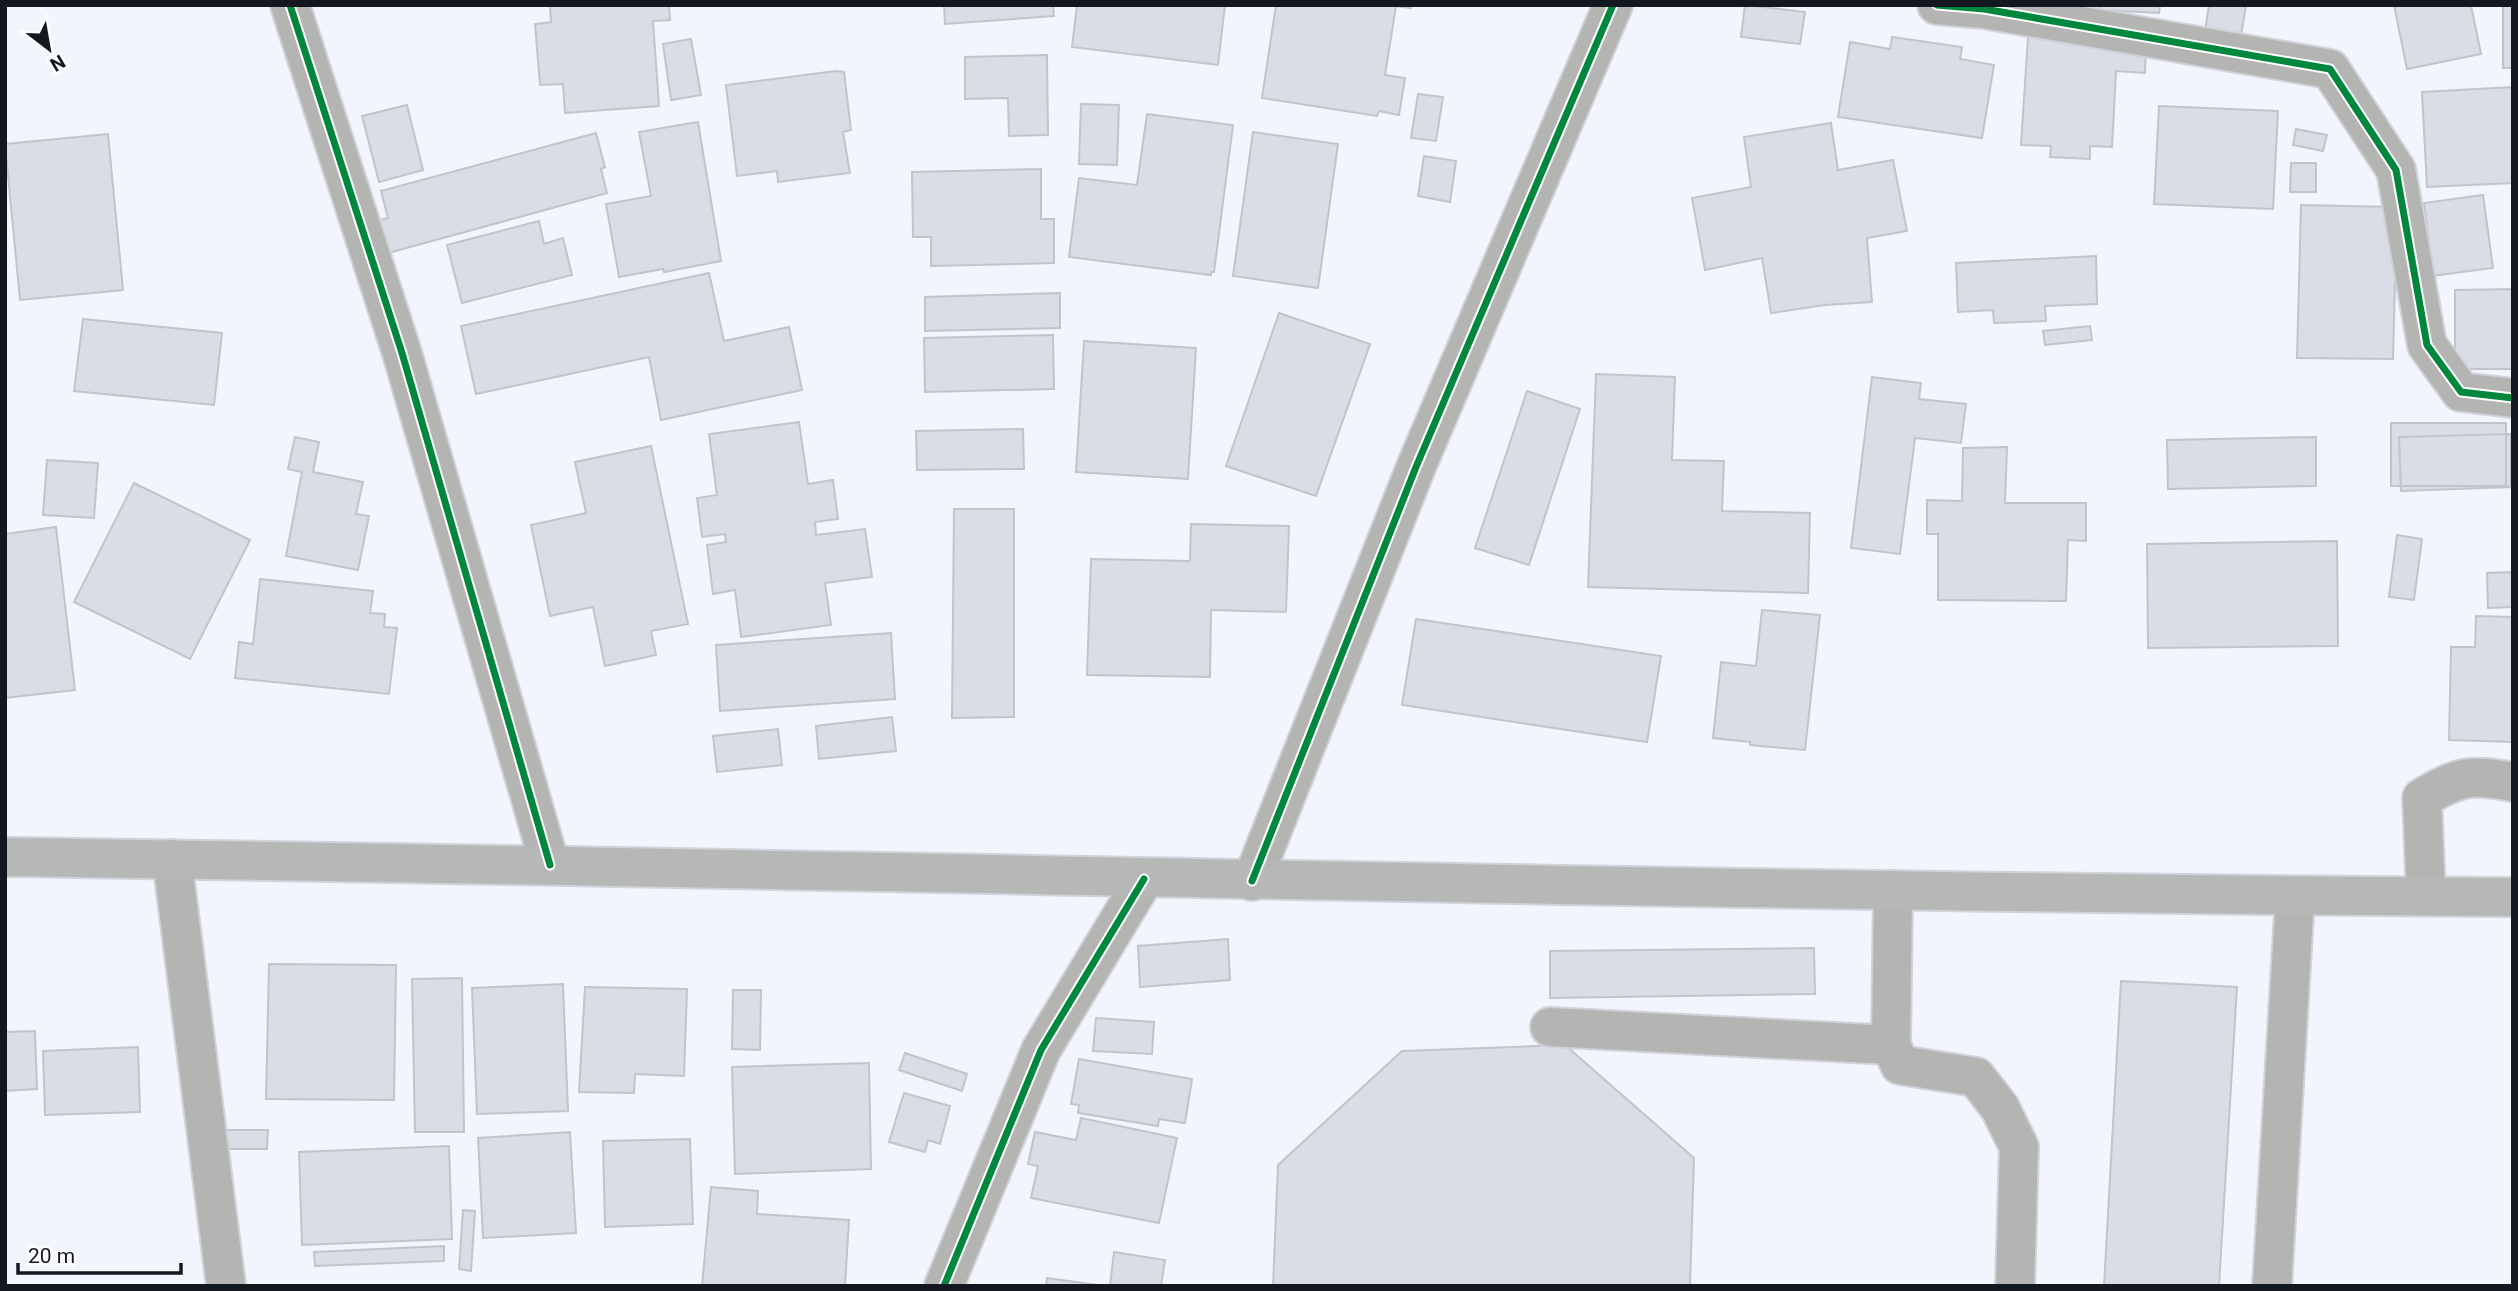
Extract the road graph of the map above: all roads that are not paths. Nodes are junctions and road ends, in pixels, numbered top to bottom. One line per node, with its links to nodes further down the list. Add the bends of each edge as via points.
1 (290, 5): 8 (street, via 401,353)
2 (1613, 5): 10 (street, via 1416,467)
3 (1937, 5): 4 (street, via 1984,9 2330,69 2396,170 2427,345 2461,392)
4 (2513, 398)
5 (2513, 782): 13 (street, via 2459,778 2422,798)
6 (5, 857): 7 (main road)
7 (172, 859): 8 (main road); 17 (street)
8 (550, 865): 9 (main road)
9 (1144, 879): 10 (main road); 18 (street, via 1041,1050)
10 (1252, 881): 11 (main road)
11 (1893, 890): 12 (main road); 16 (street)
12 (2295, 896): 13 (main road); 20 (street)
13 (2426, 896): 14 (main road)
14 (2513, 897)
15 (1550, 1027): 16 (street)
16 (1891, 1045): 19 (street, via 1900,1065 1976,1077 2000,1108 2019,1147)
17 (226, 1286)
18 (944, 1286)
19 (2014, 1286)
20 (2272, 1286)

